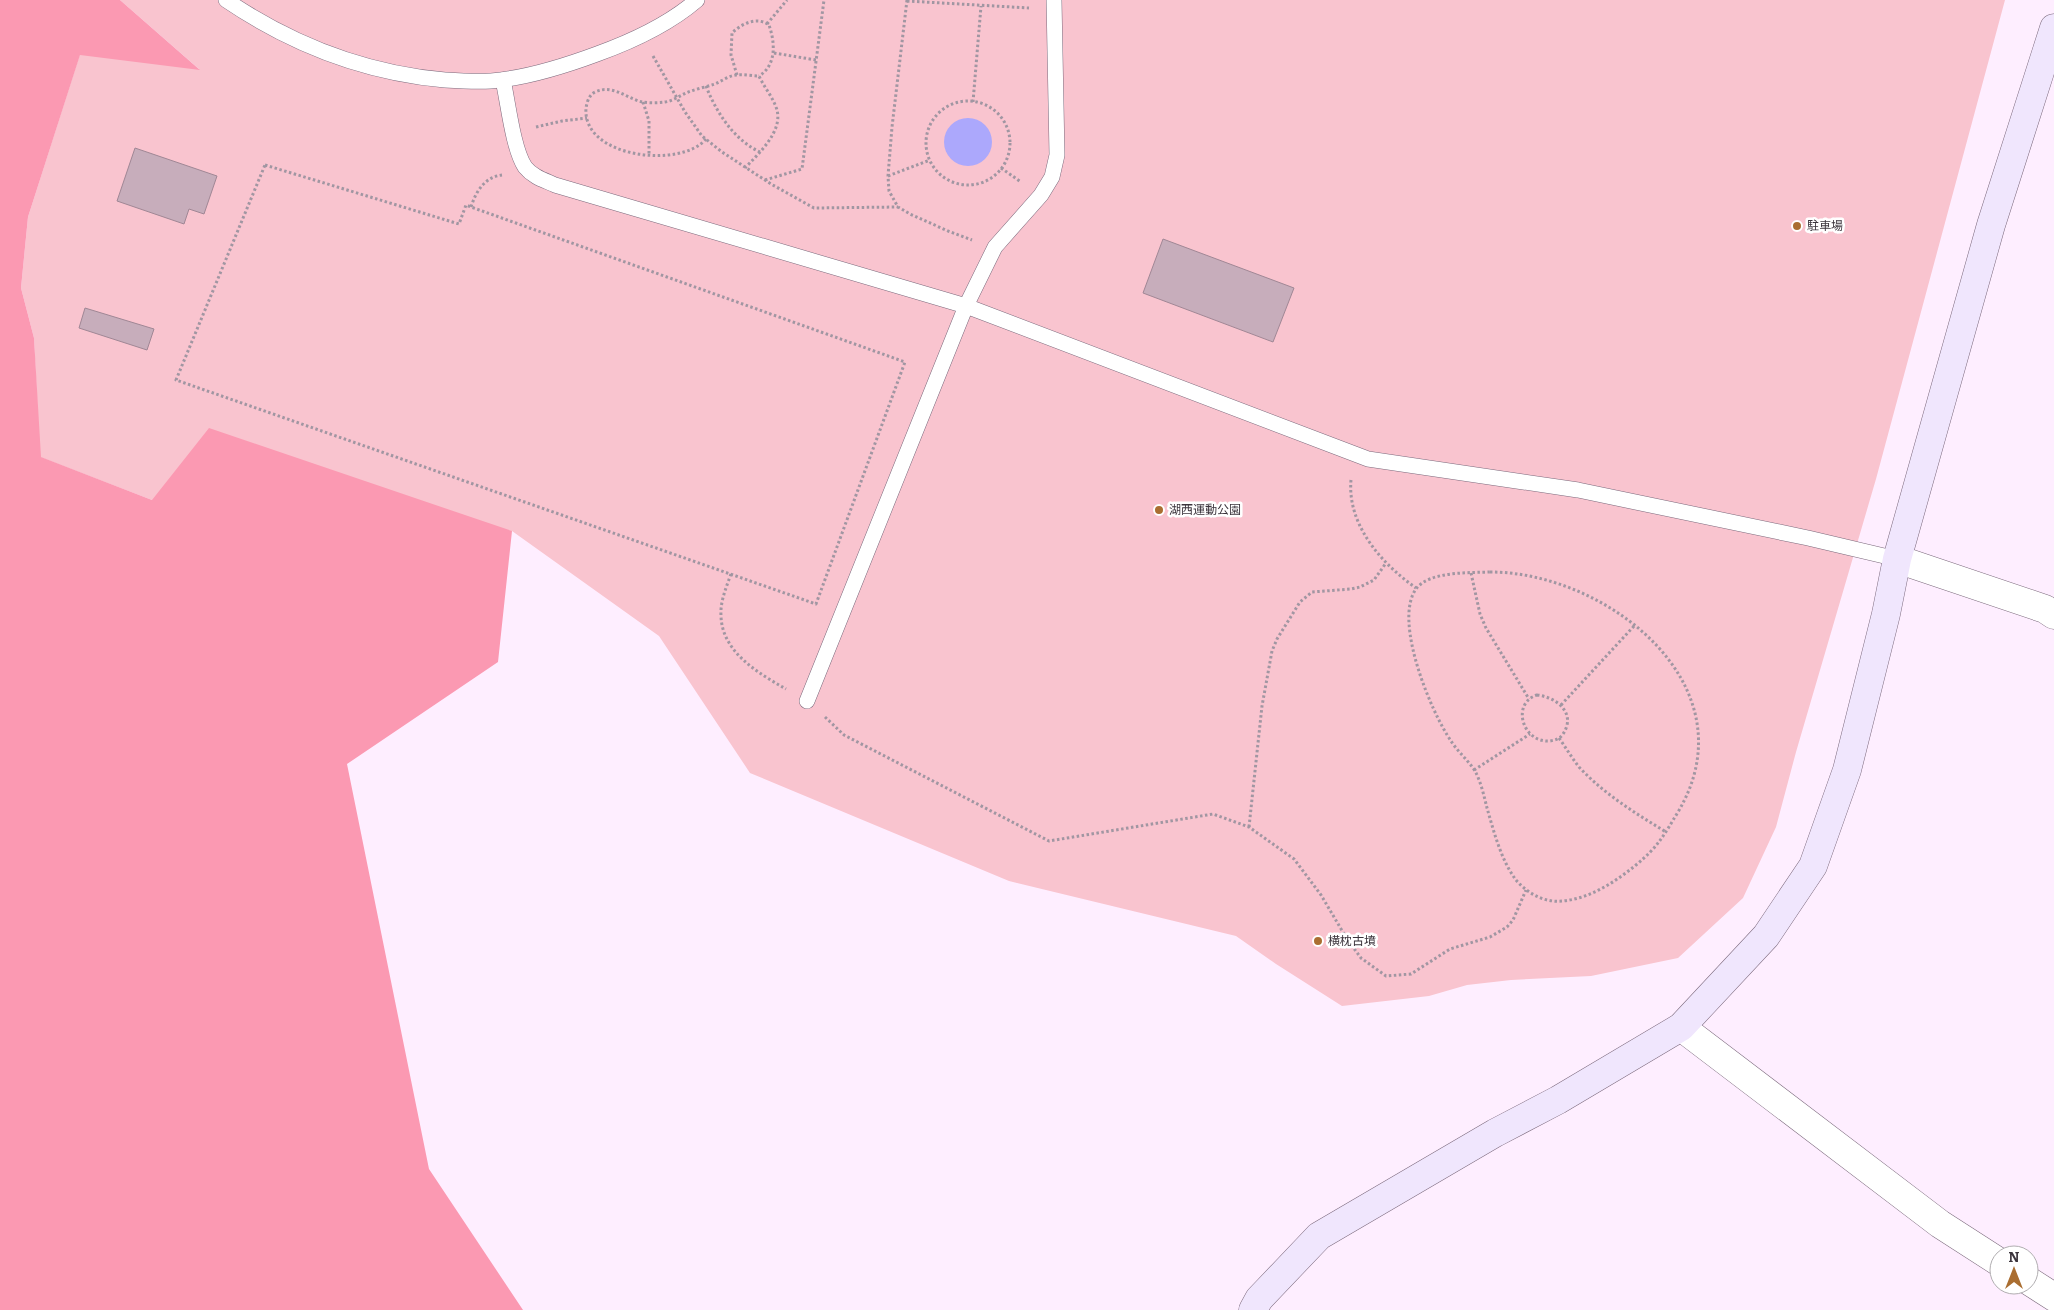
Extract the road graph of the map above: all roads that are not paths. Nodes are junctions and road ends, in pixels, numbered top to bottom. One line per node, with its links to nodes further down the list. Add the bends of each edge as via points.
1 (226, 0): 5 (lane, via 255,20 297,40 337,57 378,69 422,78)
2 (697, 0): 5 (lane, via 664,24 626,43 542,72)
3 (1054, 5): 6 (lane, via 1057,155 1052,177 995,248)
4 (2054, 28): 7 (street, via 1992,225)
5 (503, 80): 6 (lane, via 518,151 525,166 536,177)
6 (966, 306): 7 (lane, via 1368,459 1578,490); 9 (lane)
7 (1897, 559): 8 (street, via 2045,609); 10 (street, via 1847,770 1813,866 1766,936)
8 (2054, 616)
9 (807, 701)
10 (1681, 1027): 11 (street, via 1940,1224); 14 (street, via 1319,1236 1259,1299)
11 (1989, 1256)
12 (2039, 1287): 13 (street)
13 (2054, 1297)
14 (1253, 1310)

